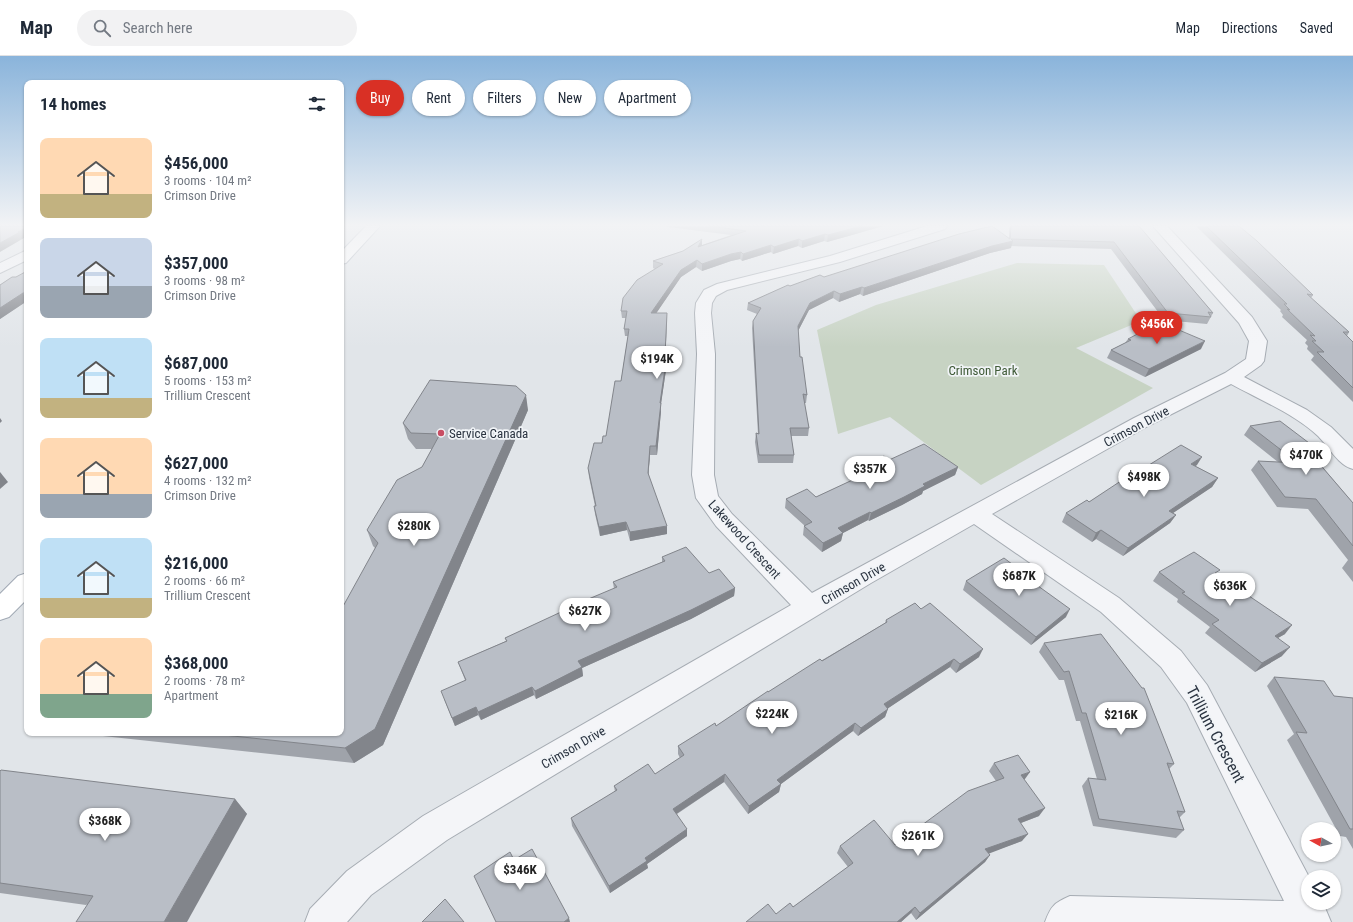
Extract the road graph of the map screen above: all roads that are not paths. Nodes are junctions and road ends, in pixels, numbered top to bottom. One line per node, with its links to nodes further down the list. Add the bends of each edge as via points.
1 (805, 266): 7 (street, Lakewood Crescent, via 722,287 710,293 704,303 706,354 703,475 707,498 724,520)
2 (1195, 266): 3 (street, Crimson Drive, via 1246,321 1258,341 1255,361)
3 (1231, 377): 4 (street, via 1300,414 1324,431); 5 (street, Crimson Drive, via 1141,422)
4 (1353, 462)
5 (976, 514): 7 (street, Crimson Drive, via 862,576); 9 (street, Trillium Crescent, via 1110,605 1171,659 1197,694)
6 (24, 586): 8 (main road)
7 (810, 608): 10 (street, Crimson Drive, via 435,828 359,883)
8 (0, 610)
9 (1313, 921): 11 (street, via 1070,914)
10 (323, 922)
11 (1063, 922)

